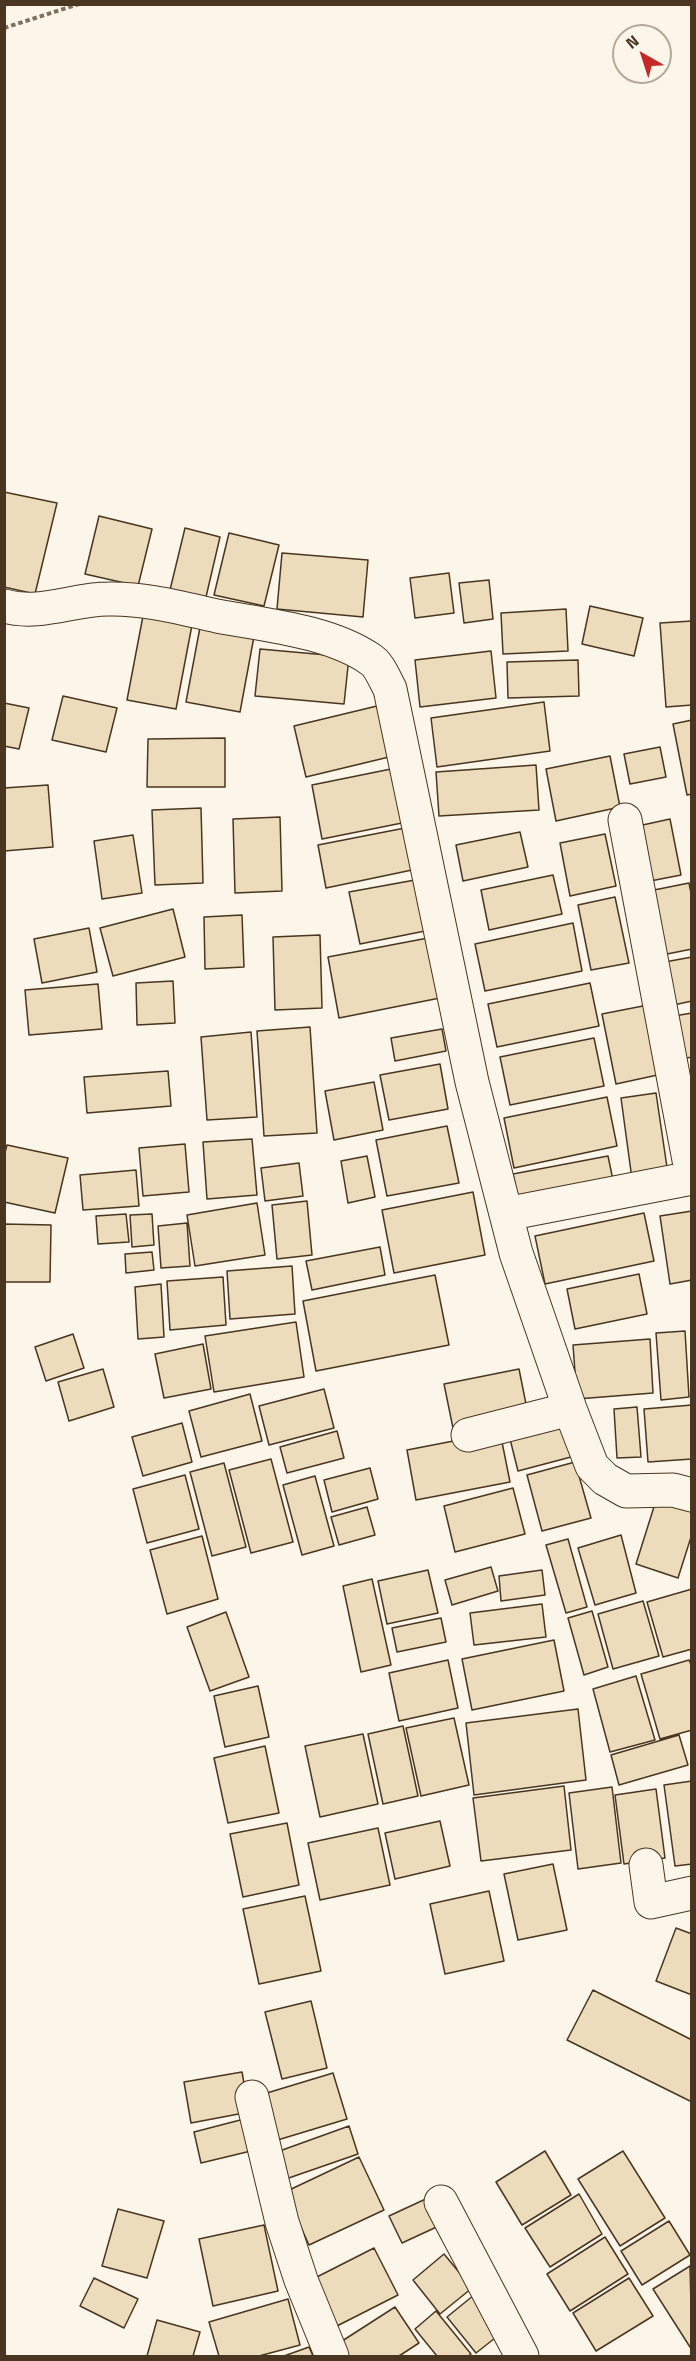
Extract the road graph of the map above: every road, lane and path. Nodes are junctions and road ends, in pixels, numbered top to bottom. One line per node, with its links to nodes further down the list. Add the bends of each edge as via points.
1 (79, 4): 2 (path)
2 (4, 28)
3 (4, 606): 6 (street, via 43,610 107,599 139,600 320,638 373,660 390,689 465,1048)
4 (625, 820): 5 (street)
5 (692, 1177): 6 (street)
6 (506, 1214): 7 (street)
7 (570, 1409): 8 (street); 9 (street, via 592,1466 605,1479 626,1491 673,1490)
8 (468, 1435)
9 (692, 1495)
10 (646, 1865): 11 (street, via 651,1902)
11 (692, 1893)
12 (252, 2097): 14 (street, via 282,2222)
13 (441, 2202): 15 (street)
14 (332, 2356)
15 (522, 2356)

